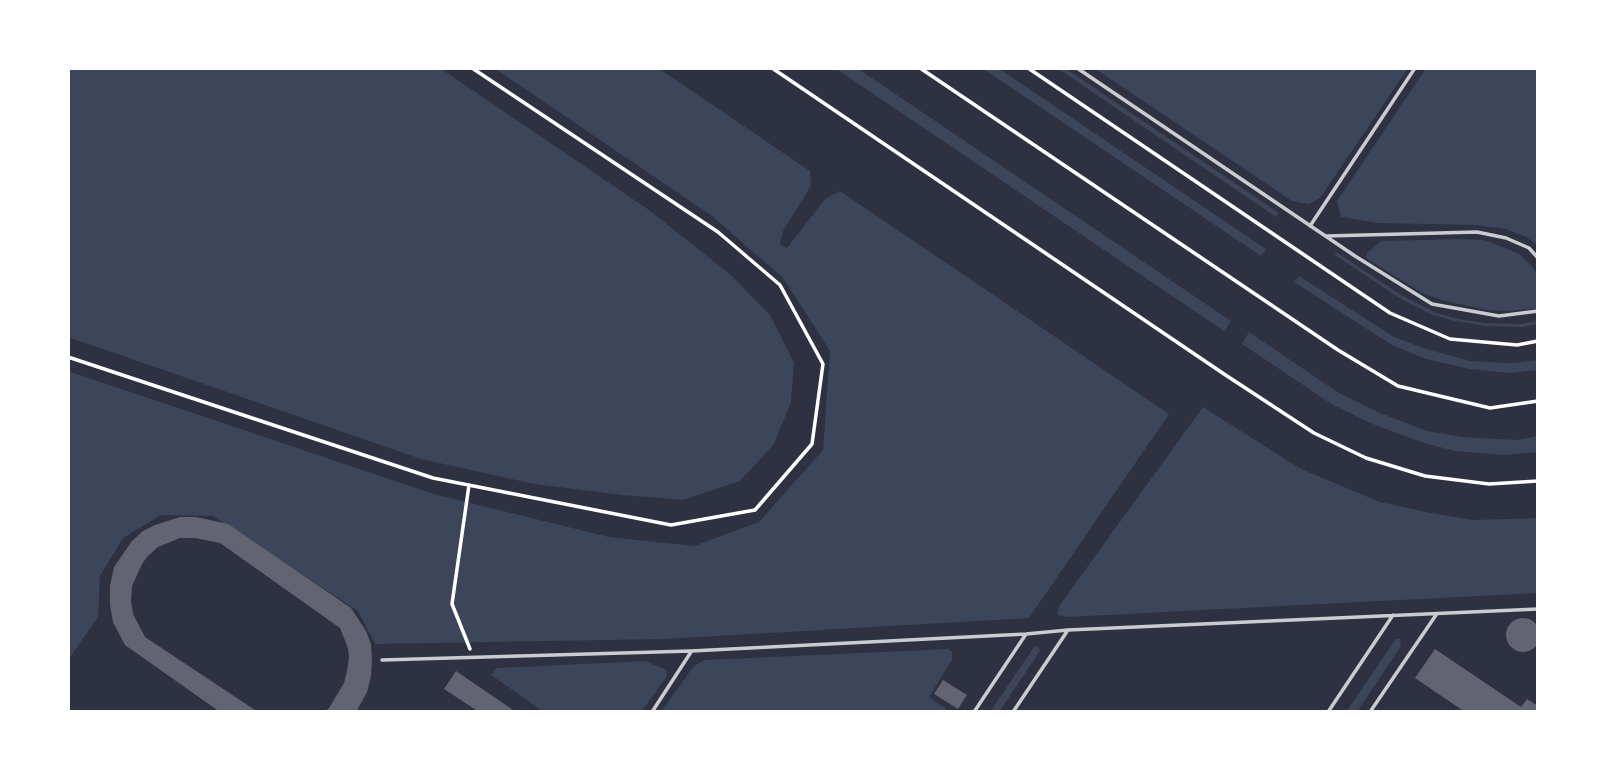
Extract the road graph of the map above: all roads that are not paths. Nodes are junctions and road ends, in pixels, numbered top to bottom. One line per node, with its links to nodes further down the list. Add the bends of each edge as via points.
1 (1077, 68): 3 (lane)
2 (1415, 68): 3 (lane)
3 (1310, 226): 4 (lane)
4 (1325, 236): 5 (lane, via 1477,232 1506,238 1529,248); 6 (lane, via 1433,304 1499,316)
5 (1538, 258)
6 (1538, 312)
7 (1538, 608): 8 (lane)
8 (1436, 614): 9 (lane); 18 (lane)
9 (1393, 615): 10 (lane); 17 (lane)
10 (1069, 630): 11 (lane); 16 (lane)
11 (1026, 634): 12 (lane); 15 (lane)
12 (691, 652): 13 (lane); 14 (lane)
13 (382, 660)
14 (652, 712)
15 (974, 712)
16 (1013, 712)
17 (1328, 712)
18 (1370, 712)

